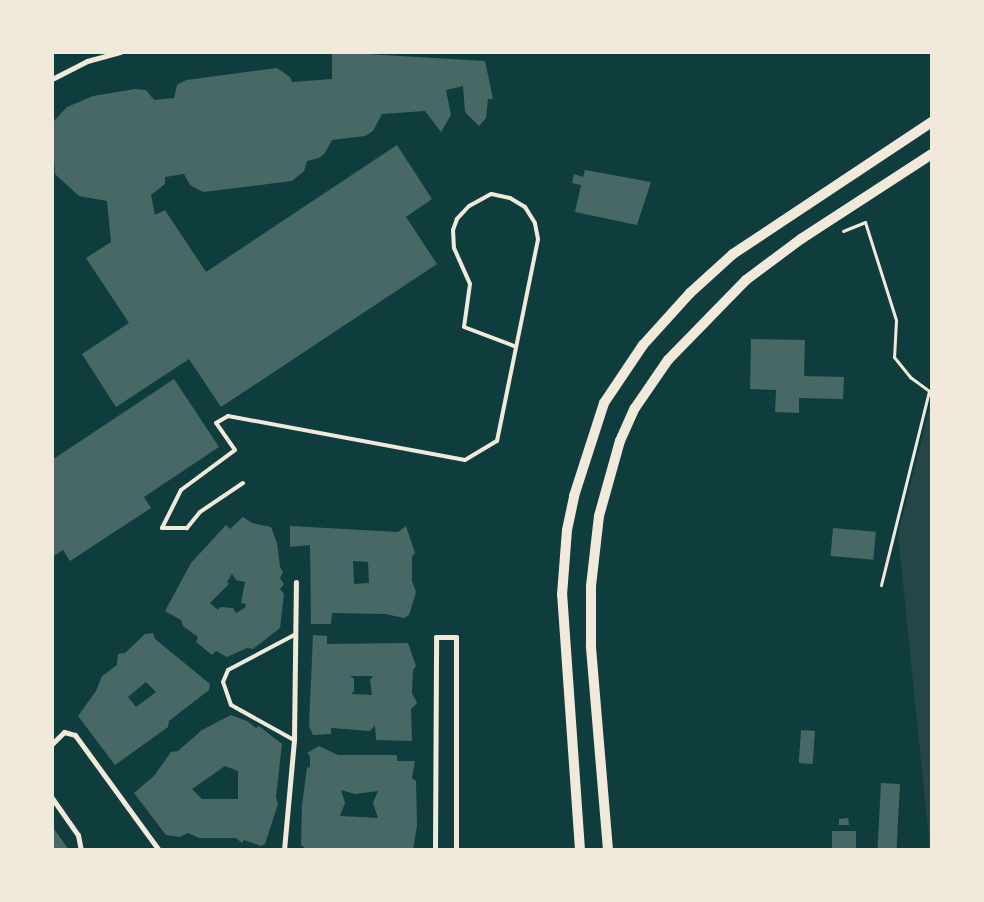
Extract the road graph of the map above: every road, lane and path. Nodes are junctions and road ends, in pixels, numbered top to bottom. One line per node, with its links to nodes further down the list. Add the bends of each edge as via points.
1 (120, 52): 2 (street, via 87,61)
2 (52, 80)
3 (932, 122): 19 (main road, via 733,254 674,310 630,362 595,424 580,470 567,530 561,619)
4 (932, 154): 20 (main road, via 746,280 681,346 635,408 610,474 596,530 590,602)
5 (841, 232): 9 (path, via 865,222 896,320 894,357 929,391)
6 (514, 346): 6 (lane, via 538,248 538,232 530,215 518,202 491,194 463,212 453,230 454,248 470,284 464,327); 7 (lane, via 497,441 465,460 228,416 216,423 235,450 180,490 162,528 187,528 200,512)
7 (243, 483)
8 (296, 582): 10 (street)
9 (881, 585)
10 (296, 634): 11 (street); 11 (lane, via 228,670 223,682 231,705)
11 (294, 740): 16 (street)
12 (52, 744): 15 (street, via 62,733 70,731 75,734)
13 (52, 798): 14 (street, via 78,835)
14 (81, 850)
15 (159, 850)
16 (284, 850)
17 (435, 850): 18 (street, via 436,637 456,637)
18 (456, 850)
19 (580, 850)
20 (608, 850)

